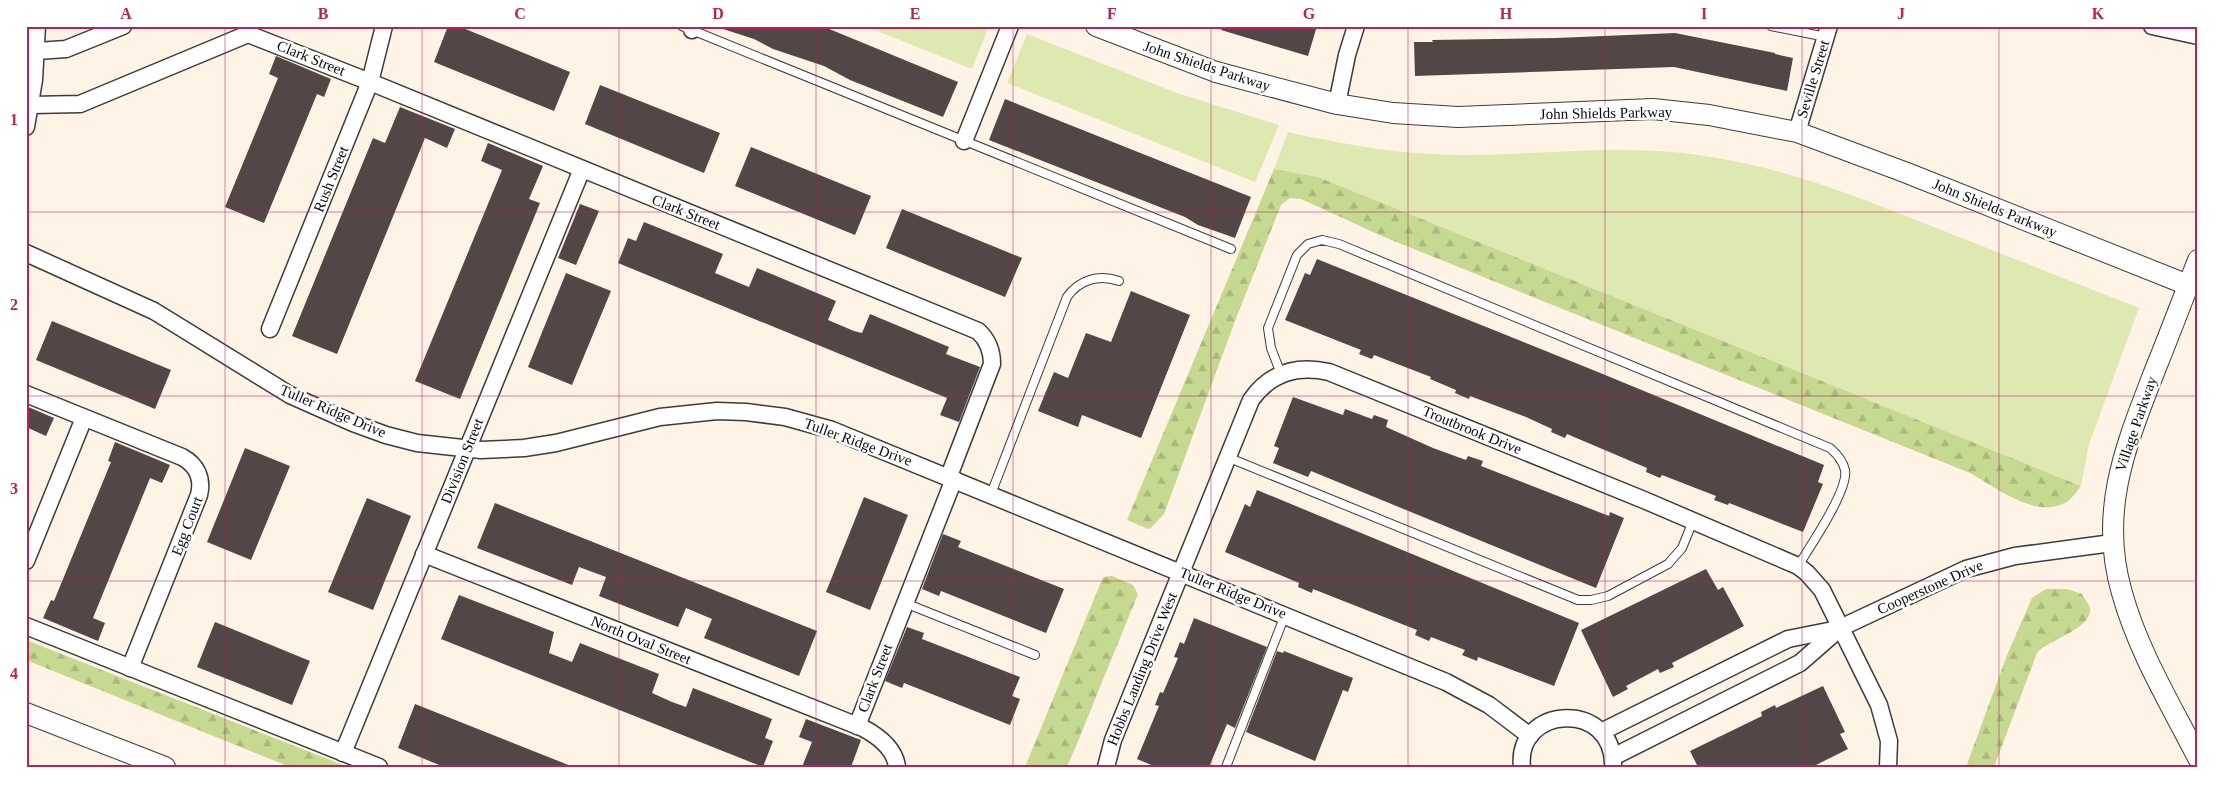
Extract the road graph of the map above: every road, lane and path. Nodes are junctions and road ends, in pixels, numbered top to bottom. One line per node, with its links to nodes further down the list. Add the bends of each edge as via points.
1 (37, 26): 13 (street)
2 (123, 26): 13 (street, via 66,49)
3 (384, 26): 14 (street, Rush Street)
4 (1010, 26): 19 (street)
5 (1096, 26): 15 (street, John Shields Parkway, via 1216,72)
6 (1356, 26): 15 (street)
7 (1771, 26): 11 (lane)
8 (2152, 26): 12 (street)
9 (689, 28): 19 (lane)
10 (248, 30): 14 (street, Clark Street); 16 (street, via 80,104)
11 (1827, 32): 18 (street, Seville Street)
12 (2198, 36)
13 (37, 51): 16 (street)
14 (370, 82): 20 (street, Clark Street); 26 (street, Rush Street)
15 (1337, 104): 18 (street, John Shields Parkway, via 1458,117 1653,110 1709,115)
16 (31, 105): 17 (street)
17 (26, 127)
18 (1797, 132): 25 (street, John Shields Parkway, via 1907,173)
19 (964, 141): 21 (lane)
20 (582, 169): 30 (street, Division Street); 32 (street, Clark Street, via 978,331 988,343 992,364)
21 (1231, 249)
22 (26, 253): 30 (street, Tuller Ridge Drive, via 154,312 270,384 332,414 401,439)
23 (2198, 260): 25 (street, Village Parkway)
24 (1119, 281): 33 (lane, via 1100,277 1087,280 1067,297)
25 (2190, 292): 35 (street, Village Parkway, via 2122,458 2114,495)
26 (270, 330)
27 (1281, 374): 31 (street, Troutbrook Drive, via 1266,383 1251,400); 34 (street, Troutbrook Drive, via 1307,368 1329,372); 38 (lane, via 1271,348 1268,328 1297,255 1308,244 1322,240 1339,244 1830,448 1840,457 1845,471 1843,488)
28 (26, 394): 29 (street, Egg Court)
29 (84, 418): 37 (street); 45 (street, Egg Court, via 182,457 194,466 200,480 199,495)
30 (467, 449): 32 (street, Tuller Ridge Drive, via 540,446 674,414 746,412 799,420 832,430); 36 (street, Division Street)
31 (1227, 457): 34 (lane, via 1578,600 1608,596 1668,564 1682,548); 39 (street, Troutbrook Drive)
32 (952, 477): 33 (street, Tuller Ridge Drive); 40 (street, Clark Street)
33 (991, 494): 39 (street, Tuller Ridge Drive)
34 (1693, 521): 38 (street, Troutbrook Drive)
35 (2112, 543): 43 (street, Cooperstone Drive, via 1982,563 1932,583); 51 (street, Village Parkway, via 2121,592 2133,625)
36 (424, 554): 47 (street, North Oval Street); 50 (street, Division Street)
37 (26, 561)
38 (1798, 566): 43 (street, Troutbrook Drive, via 1822,590)
39 (1181, 572): 41 (street, Tuller Ridge Drive); 56 (street, Hobbs Landing Drive West, via 1113,740)
40 (905, 603): 44 (lane); 47 (street, Clark Street)
41 (1285, 615): 49 (street, Tuller Ridge Drive, via 1446,682 1489,705); 57 (lane)
42 (26, 626): 45 (street)
43 (1841, 628): 48 (street, Cooperstone Drive, via 1788,639); 52 (street, Cooperstone Drive, via 1800,664); 59 (street, Troutbrook Drive, via 1883,714 1889,740)
44 (1035, 655)
45 (130, 668): 50 (street)
46 (26, 713): 53 (street)
47 (857, 726): 55 (street, Clark Street, via 887,746)
48 (1601, 732): 49 (street, via 1587,721 1566,717 1546,722); 52 (street, via 1607,740)
49 (1530, 736): 58 (street, via 1524,748)
50 (343, 753): 54 (street)
51 (2198, 758)
52 (1613, 762)
53 (165, 767)
54 (379, 767)
55 (897, 767)
56 (1106, 767)
57 (1226, 767)
58 (1522, 767)
59 (1888, 767)

